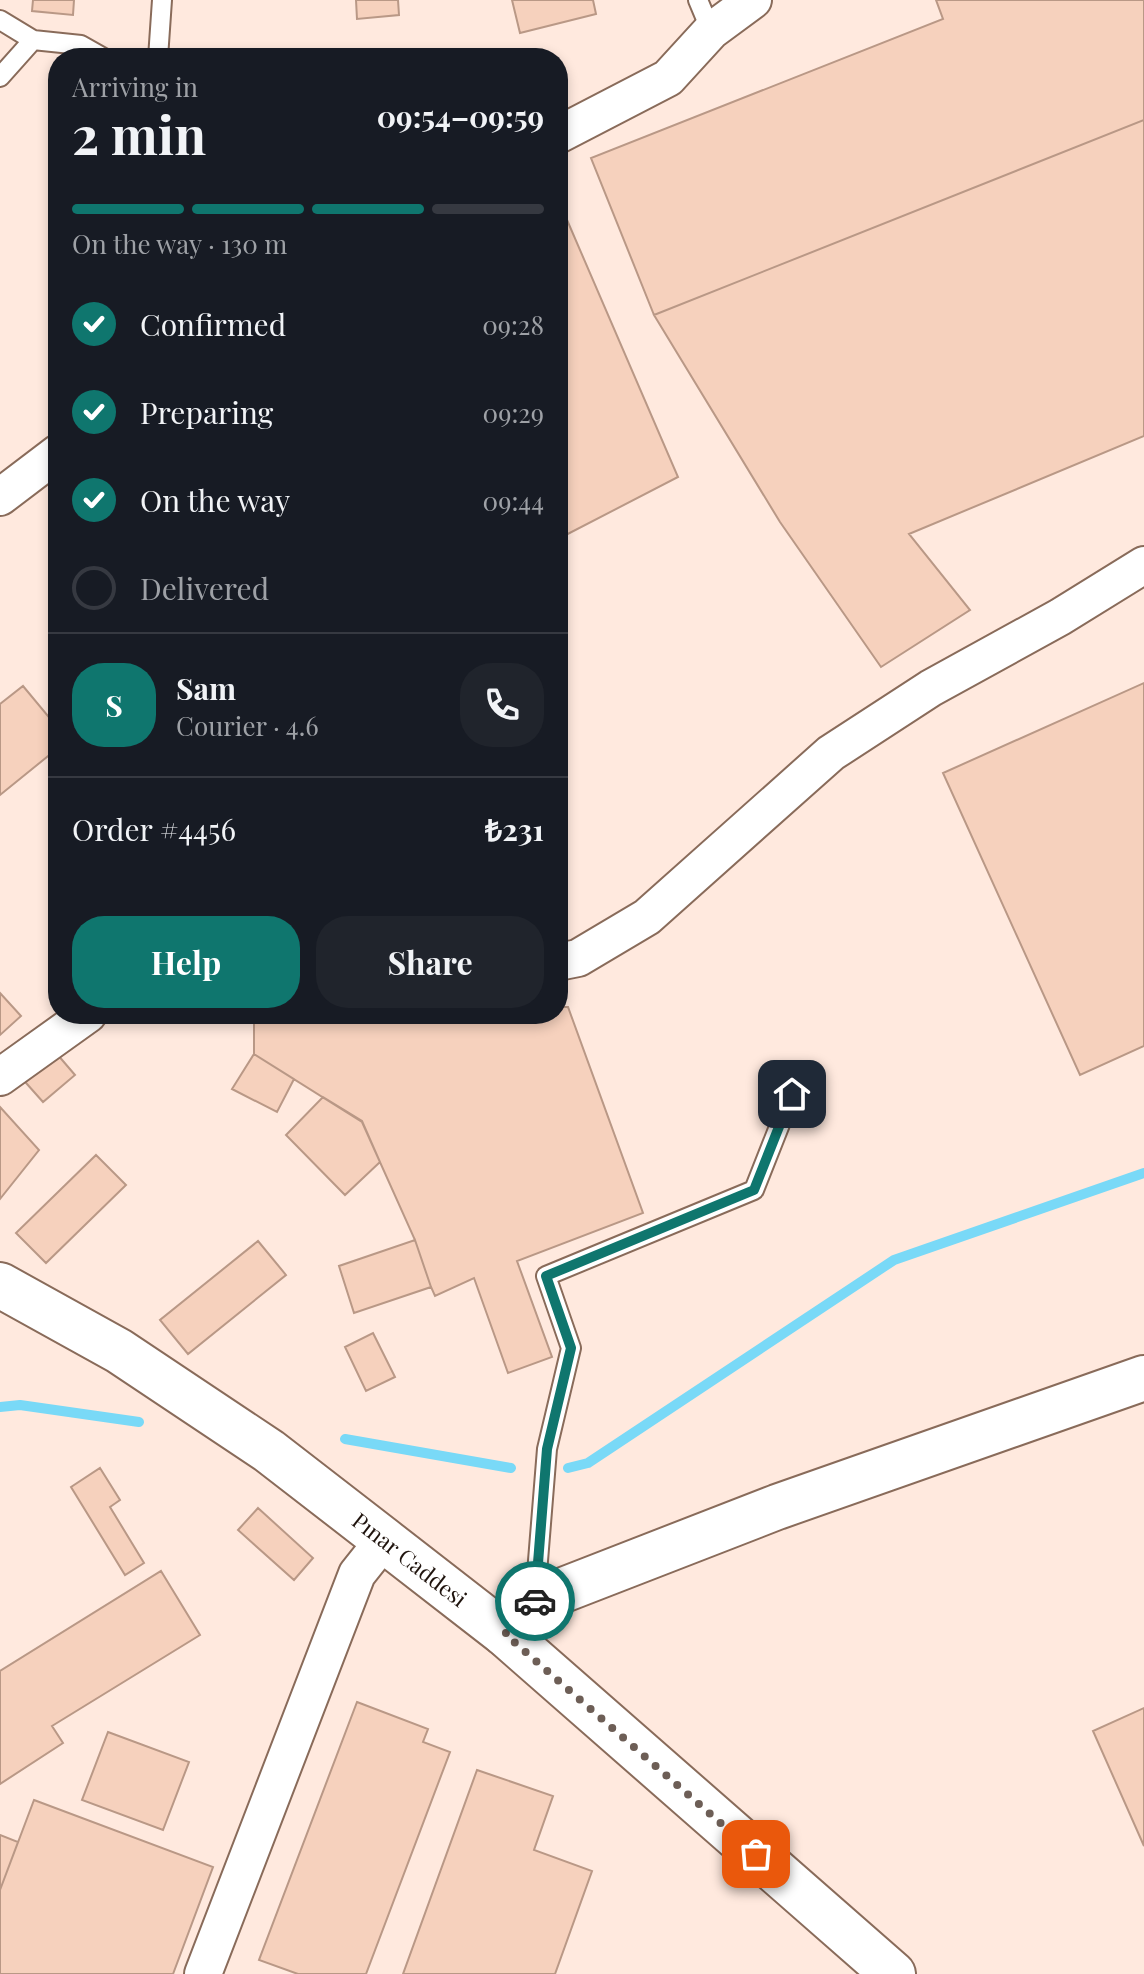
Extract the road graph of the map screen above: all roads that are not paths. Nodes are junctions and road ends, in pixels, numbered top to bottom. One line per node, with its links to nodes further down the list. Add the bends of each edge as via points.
1 (162, 0): 7 (lane)
2 (753, 0): 3 (street)
3 (704, 16): 9 (street, via 668,78)
4 (0, 20): 5 (lane)
5 (33, 40): 6 (lane); 8 (lane)
6 (86, 48)
7 (159, 48)
8 (0, 77)
9 (568, 130)
10 (48, 461): 11 (street)
11 (0, 497)
12 (1144, 565): 13 (street, via 931,688 831,753 647,917)
13 (568, 960)
14 (74, 1024): 15 (street)
15 (0, 1077)
16 (792, 1094): 20 (lane, via 754,1190 546,1276 571,1348 547,1449)
17 (0, 1285): 19 (main road, Pınar Caddesi, via 119,1351 269,1451)
18 (1144, 1378): 20 (main road, via 777,1507)
19 (384, 1540): 21 (main road, Pınar Caddesi); 22 (street, via 357,1574)
20 (535, 1601): 21 (main road)
21 (505, 1634): 23 (main road, Pınar Caddesi)
22 (203, 1974)
23 (893, 1974)

